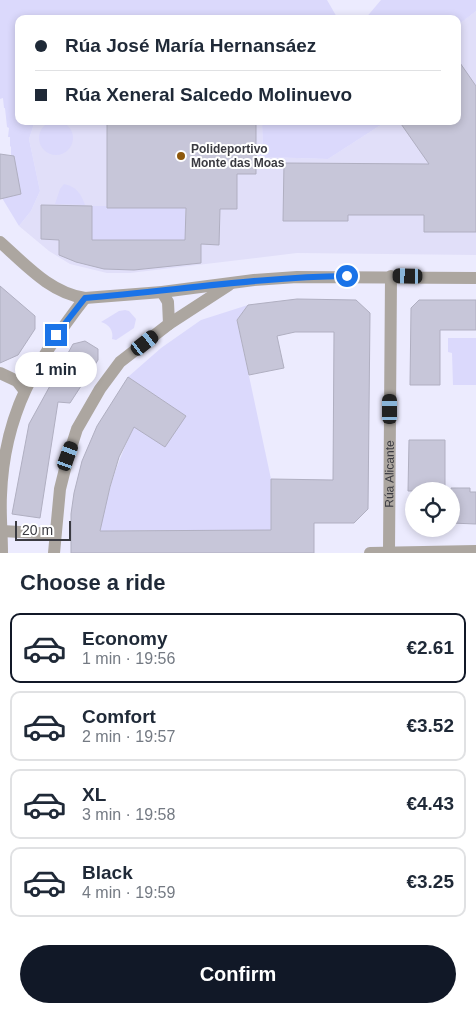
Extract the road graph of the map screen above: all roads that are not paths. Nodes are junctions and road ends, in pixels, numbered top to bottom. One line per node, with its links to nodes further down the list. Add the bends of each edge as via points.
1 (0, 242): 6 (street, via 51,286)
2 (391, 276): 3 (street); 4 (street, via 297,276); 13 (street, Rúa Alicante)
3 (476, 278)
4 (232, 284): 5 (street); 7 (street)
5 (162, 292): 6 (street); 7 (street, via 168,302)
6 (85, 298): 9 (street, via 56,335)
7 (169, 324): 11 (street, via 120,362 88,408 68,456)
8 (0, 373): 9 (street, via 17,381)
9 (24, 390): 10 (street, via 9,435 1,495)
10 (2, 531): 11 (street); 14 (street)
11 (55, 534): 15 (street)
12 (476, 550): 13 (street)
13 (389, 552): 16 (street)
14 (2, 553)
15 (54, 553)
16 (370, 553)

